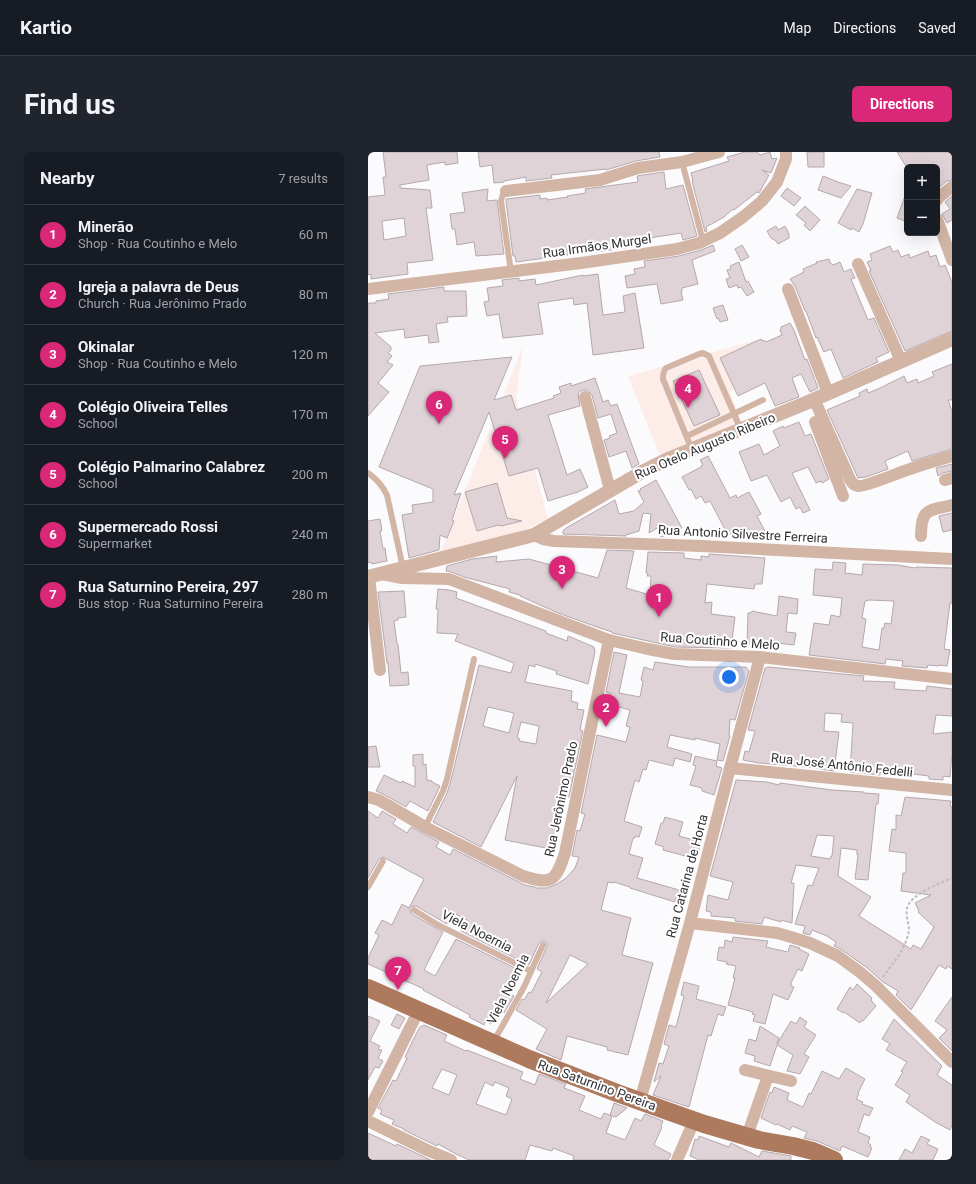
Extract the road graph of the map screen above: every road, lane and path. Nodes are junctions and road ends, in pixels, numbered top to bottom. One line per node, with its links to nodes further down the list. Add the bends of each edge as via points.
1 (719, 152): 3 (street)
2 (786, 152): 8 (street, Rua Irmãos Murgel, via 786,159 776,182 762,201 744,217)
3 (682, 162): 5 (street, via 638,168 600,180); 8 (lane)
4 (952, 187): 6 (street)
5 (506, 191): 11 (lane, via 502,194 501,201)
6 (940, 196)
7 (940, 227): 9 (street)
8 (703, 241): 11 (street, Rua Irmãos Murgel, via 677,248)
9 (952, 260)
10 (858, 264): 15 (street)
11 (511, 272): 12 (street, Rua Irmãos Murgel)
12 (368, 289)
13 (788, 289): 16 (street)
14 (952, 339): 15 (street, Rua Otelo Augusto Ribeiro)
15 (901, 361): 16 (street, Rua Otelo Augusto Ribeiro)
16 (828, 393): 19 (street, Rua Otelo Augusto Ribeiro)
17 (585, 397): 26 (street)
18 (763, 400): 20 (lane)
19 (810, 401): 21 (street, Rua Otelo Augusto Ribeiro); 24 (street, via 851,482 856,486); 27 (street)
20 (734, 414): 21 (lane); 22 (lane); 22 (lane, via 707,354 699,354 666,368 663,379)
21 (741, 430): 23 (street, Rua Otelo Augusto Ribeiro)
22 (687, 436): 23 (lane)
23 (692, 450): 26 (street, Rua Otelo Augusto Ribeiro, via 642,472)
24 (952, 456)
25 (368, 473): 33 (lane, via 376,478 387,495)
26 (610, 490): 29 (street, Rua Otelo Augusto Ribeiro)
27 (843, 496)
28 (952, 505): 30 (street, via 931,510 924,515)
29 (534, 535): 31 (street, Rua Otelo Augusto Ribeiro); 32 (street, Rua Antonio Silvestre Ferreira, via 554,541)
30 (921, 536)
31 (440, 558): 33 (street, Rua Otelo Augusto Ribeiro); 35 (street, via 441,572)
32 (952, 559)
33 (403, 568): 34 (street, Rua Otelo Augusto Ribeiro)
34 (373, 576): 35 (street, Rua Coutinho e Melo); 39 (street)
35 (449, 580): 36 (street, Rua Coutinho e Melo)
36 (609, 640): 37 (street, Rua Coutinho e Melo, via 674,654); 44 (street, Rua Jerônimo Prado, via 565,853 553,879 537,881 523,876)
37 (760, 657): 40 (street, Rua Coutinho e Melo); 41 (street, Rua Catarina de Horta)
38 (474, 659): 44 (lane, via 447,780)
39 (380, 670)
40 (952, 679)
41 (730, 768): 42 (street, Rua José Antônio Fedelli); 49 (street, Rua Catarina de Horta)
42 (952, 790)
43 (368, 797): 44 (street, Rua Jerônimo Prado, via 378,800)
44 (425, 827)
45 (383, 861): 47 (lane)
46 (952, 878): 52 (path, via 916,896 907,907 909,933 904,947)
47 (368, 888)
48 (414, 910): 51 (lane, Viela Noernia, via 438,925)
49 (690, 923): 52 (street, via 777,933 810,943 838,956); 60 (street, Rua Catarina de Horta)
50 (543, 945): 51 (lane, Viela Noemia)
51 (531, 971): 55 (lane, Viela Noemia)
52 (876, 986): 56 (street)
53 (368, 988): 54 (main road, Rua Saturnino Pereira)
54 (419, 1010): 55 (main road, Rua Saturnino Pereira); 61 (street)
55 (493, 1043): 60 (main road, Rua Saturnino Pereira)
56 (952, 1062)
57 (745, 1070): 58 (street)
58 (768, 1076): 59 (street); 64 (street)
59 (791, 1081)
60 (640, 1101): 63 (main road, Rua Saturnino Pereira)
61 (368, 1112)
62 (368, 1121): 65 (street)
63 (694, 1121): 64 (main road, Rua Saturnino Pereira); 66 (street)
64 (747, 1136): 67 (main road, Rua Saturnino Pereira, via 813,1151)
65 (451, 1160)
66 (677, 1160)
67 (834, 1160)

